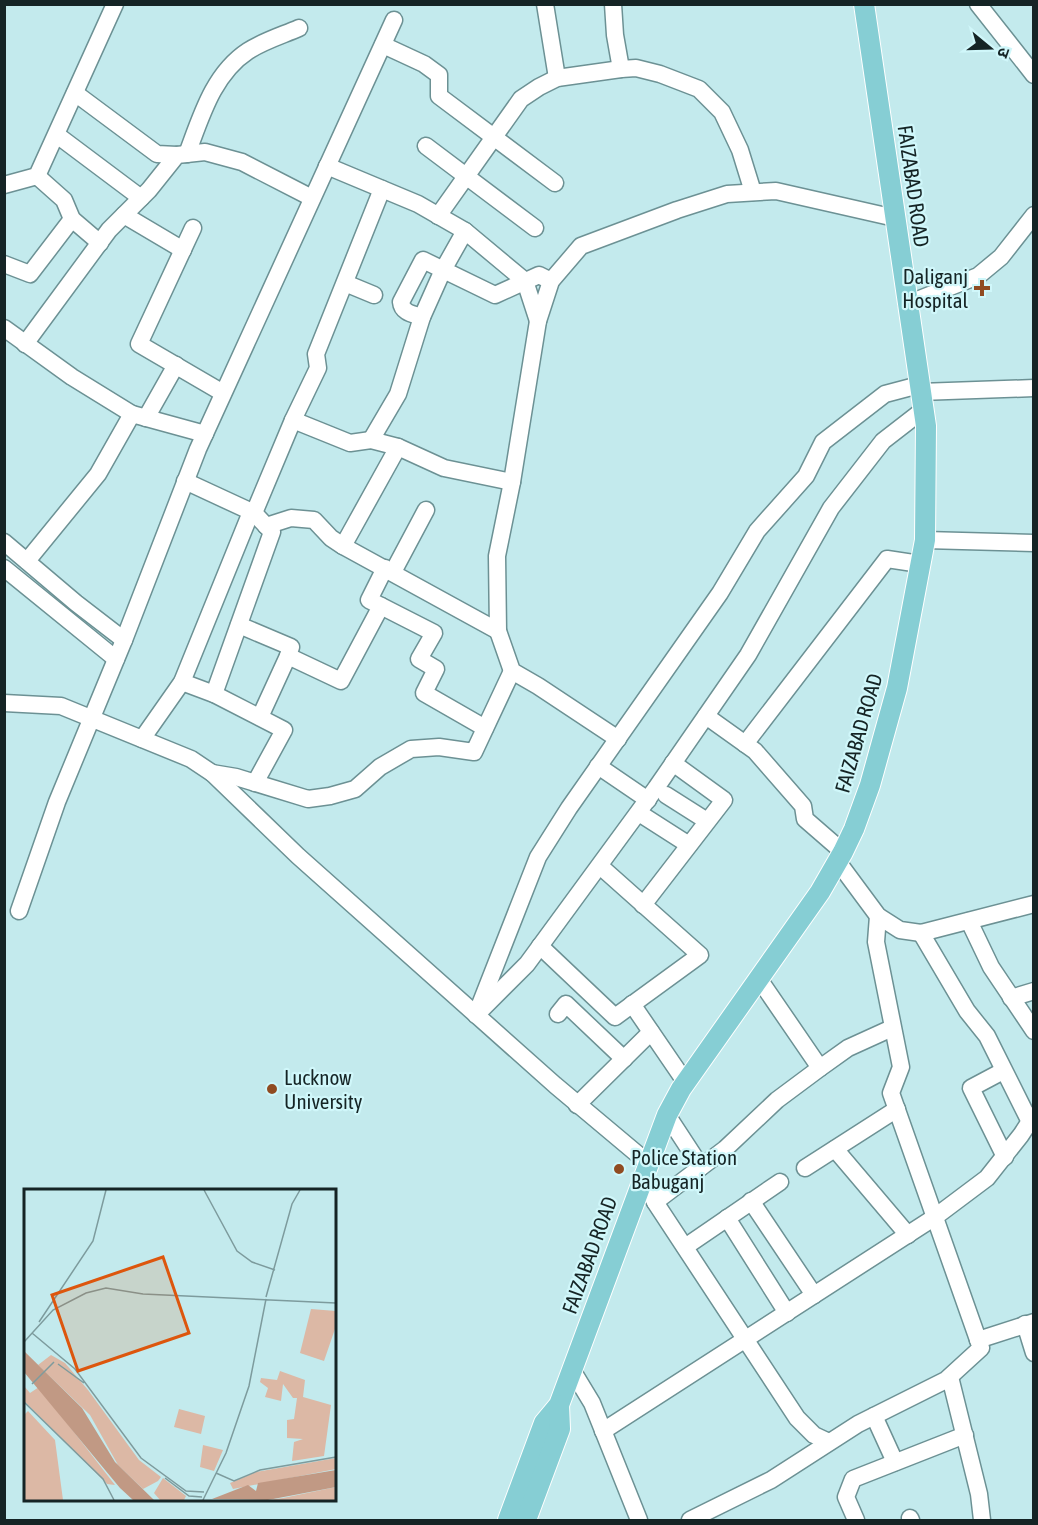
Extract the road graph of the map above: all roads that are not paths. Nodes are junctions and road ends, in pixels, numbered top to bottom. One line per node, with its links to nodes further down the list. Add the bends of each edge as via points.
1 (115, 4): 12 (street)
2 (545, 4): 11 (street)
3 (613, 4): 9 (street)
4 (864, 4): 29 (main road, FAIZABAD ROAD)
5 (978, 4): 10 (street)
6 (394, 20): 8 (street)
7 (299, 28): 16 (street, via 249,50 230,65 208,98)
8 (383, 45): 14 (street, via 439,75 439,96); 17 (street)
9 (621, 69): 11 (street); 23 (street, via 660,74 699,89 722,112 740,150)
10 (1034, 75)
11 (557, 78): 14 (street, via 521,99)
12 (75, 93): 13 (street); 16 (street, via 157,154)
13 (57, 135): 18 (street); 24 (street)
14 (494, 138): 19 (street); 20 (street)
15 (426, 146): 19 (street)
16 (182, 154): 24 (street); 25 (street, via 205,152 242,162)
17 (327, 166): 22 (street); 25 (street)
18 (37, 176): 21 (street); 30 (street, via 64,200)
19 (467, 176): 28 (street); 32 (street)
20 (555, 183)
21 (4, 185)
22 (382, 189): 28 (street); 40 (street)
23 (753, 192): 29 (street, via 776,191); 39 (street, via 717,197 581,246)
24 (141, 198): 26 (street)
25 (312, 198): 49 (street)
26 (123, 215): 34 (street); 35 (street)
27 (1034, 215): 42 (street, via 1001,257 978,276)
28 (438, 216): 33 (street)
29 (895, 218): 42 (main road, FAIZABAD ROAD)
30 (72, 219): 34 (street); 36 (street, via 30,274)
31 (193, 228): 35 (street)
32 (535, 228)
33 (465, 231): 37 (street); 38 (street)
34 (104, 237): 46 (street)
35 (183, 250): 47 (street, via 139,344)
36 (4, 264)
37 (442, 270): 38 (street, via 495,295); 43 (street); 43 (street, via 423,260 401,302 405,311)
38 (525, 281): 39 (street, via 538,275); 44 (street)
39 (551, 281): 44 (street)
40 (345, 283): 41 (street); 52 (street, via 316,354 318,368)
41 (374, 295)
42 (907, 304): 50 (main road, FAIZABAD ROAD)
43 (422, 317): 54 (street, via 398,394)
44 (538, 321): 57 (street)
45 (4, 328): 46 (street)
46 (26, 344): 51 (street, via 72,377)
47 (176, 365): 49 (street); 51 (street)
48 (1034, 388): 50 (street)
49 (223, 393): 53 (street)
50 (921, 396): 61 (main road, FAIZABAD ROAD, via 926,426); 79 (street, via 831,508 748,655); 84 (street, via 885,394 823,441 806,476 757,531 720,593)
51 (139, 416): 53 (street); 65 (street, via 98,474)
52 (293, 420): 54 (street, via 350,443); 59 (street)
53 (205, 434): 56 (street)
54 (371, 440): 55 (street)
55 (398, 447): 57 (street, via 444,468); 64 (street)
56 (186, 482): 59 (street); 72 (street)
57 (512, 482): 71 (street, via 497,556)
58 (426, 510): 68 (street)
59 (253, 513): 60 (street); 76 (street)
60 (266, 526): 64 (street, via 291,518 314,520); 70 (street, via 272,532)
61 (925, 540): 63 (street); 66 (main road, FAIZABAD ROAD)
62 (4, 542): 65 (street)
63 (1034, 543)
64 (343, 546): 68 (street)
65 (27, 561): 72 (street)
66 (920, 564): 85 (street, via 887,559); 94 (main road, FAIZABAD ROAD, via 897,688 870,785)
67 (4, 568): 74 (street)
68 (389, 570): 69 (street, via 369,600); 71 (street)
69 (381, 606): 73 (street, via 341,681); 82 (street, via 434,633 419,659 436,669 424,693)
70 (238, 625): 73 (street, via 291,647); 77 (street)
71 (498, 631): 75 (street)
72 (124, 640): 74 (street)
73 (288, 656): 80 (street)
74 (116, 659): 81 (street)
75 (512, 671): 82 (street); 84 (street)
76 (182, 682): 77 (street); 83 (street)
77 (214, 693): 80 (street)
78 (4, 704): 81 (street, via 61,706)
79 (706, 716): 85 (street); 86 (street)
80 (260, 717): 89 (street, via 284,729)
81 (92, 719): 83 (street); 98 (street)
82 (485, 728): 89 (street, via 474,752 439,747 411,749 380,767 355,789 330,796 308,799)
83 (142, 739): 88 (street, via 191,759)
84 (618, 739): 87 (street)
85 (745, 744): 94 (street, via 803,806 805,819)
86 (673, 763): 91 (street); 92 (street, via 724,800)
87 (598, 766): 91 (street); 108 (street, via 538,857)
88 (212, 773): 89 (street); 108 (street, via 298,856)
89 (255, 783)
90 (666, 795): 92 (street)
91 (644, 806): 93 (street); 95 (street)
92 (707, 821): 93 (street)
93 (689, 846): 97 (street)
94 (841, 857): 99 (street); 103 (main road, FAIZABAD ROAD)
95 (600, 866): 97 (street); 102 (street)
96 (1034, 904): 100 (street)
97 (643, 905): 107 (street, via 700,955)
98 (18, 911)
99 (878, 916): 101 (street, via 900,930); 109 (street, via 876,942)
100 (969, 921): 101 (street); 106 (street)
101 (921, 933): 114 (street, via 987,1036)
102 (540, 946): 104 (street); 108 (street)
103 (759, 979): 113 (street); 115 (main road, FAIZABAD ROAD)
104 (582, 986): 107 (street, via 615,1017); 112 (street, via 562,1009)
105 (1034, 992): 106 (street)
106 (1011, 998): 110 (street)
107 (632, 1004): 111 (street)
108 (476, 1015): 116 (street)
109 (892, 1028): 113 (street, via 848,1048); 117 (street, via 901,1066 891,1092)
110 (1034, 1031)
111 (651, 1032): 112 (street); 115 (street)
112 (624, 1059): 116 (street)
113 (820, 1068): 122 (street)
114 (1003, 1071): 119 (street); 121 (street, via 972,1088)
115 (686, 1083): 118 (main road, FAIZABAD ROAD)
116 (577, 1105): 124 (street)
117 (897, 1109): 120 (street); 128 (street)
118 (666, 1115): 122 (street); 124 (main road, FAIZABAD ROAD)
119 (1032, 1120): 121 (street)
120 (836, 1149): 123 (street); 130 (street)
121 (1005, 1157): 128 (street, via 987,1178)
122 (701, 1167): 126 (street)
123 (805, 1168)
124 (646, 1170): 126 (street); 138 (main road, FAIZABAD ROAD)
125 (780, 1182): 127 (street)
126 (655, 1202): 131 (street)
127 (751, 1202): 129 (street); 132 (street)
128 (935, 1217): 130 (street); 136 (street)
129 (726, 1218): 131 (street); 133 (street)
130 (908, 1235): 132 (street)
131 (685, 1247): 135 (street)
132 (814, 1295): 133 (street)
133 (787, 1313): 135 (street)
134 (1029, 1323): 136 (street); 137 (street)
135 (746, 1339): 142 (street); 144 (street, via 796,1418 814,1435)
136 (978, 1340): 139 (street, via 981,1348)
137 (1034, 1353)
138 (572, 1370): 140 (main road, FAIZABAD ROAD); 142 (street)
139 (950, 1377): 141 (street); 143 (street)
140 (559, 1405): 146 (main road, FAIZABAD ROAD, via 544,1423); 147 (main road, FAIZABAD ROAD, via 560,1429)
141 (874, 1416): 144 (street); 145 (street)
142 (603, 1431): 148 (street)
143 (964, 1435): 145 (street); 151 (street)
144 (829, 1442): 149 (street, via 771,1480)
145 (895, 1462): 150 (street, via 853,1479 846,1497)
146 (508, 1521)
147 (526, 1521)
148 (639, 1521)
149 (690, 1521)
150 (856, 1521)
151 (982, 1521)

